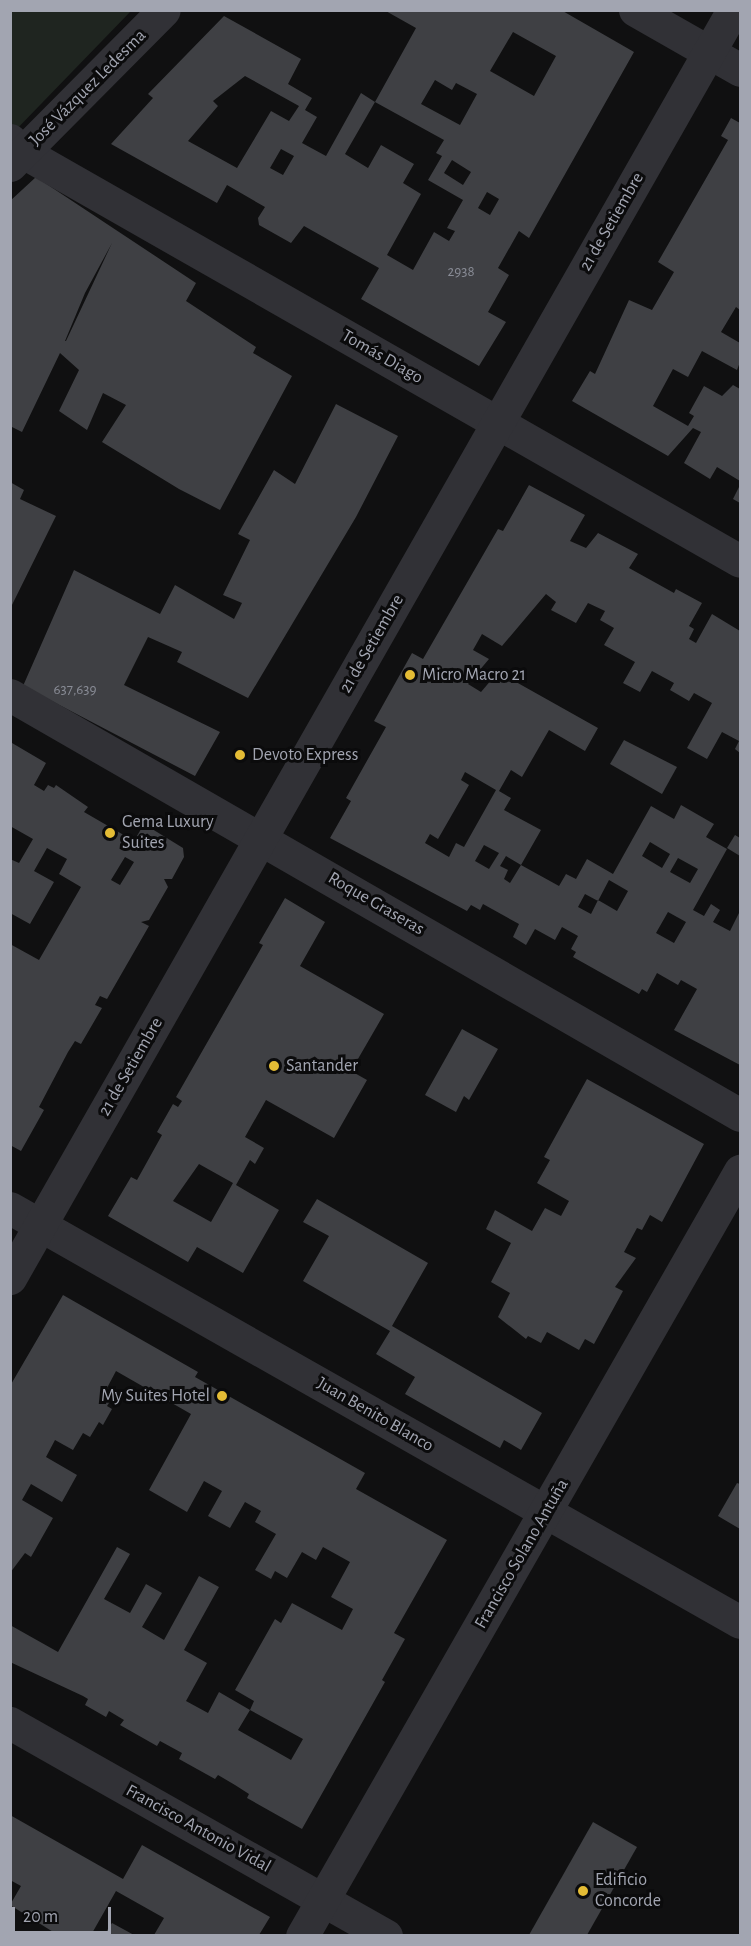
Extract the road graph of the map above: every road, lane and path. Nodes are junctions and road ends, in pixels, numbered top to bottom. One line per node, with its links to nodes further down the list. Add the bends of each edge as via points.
1 (165, 10): 6 (street, José Vázquez Ledesma)
2 (635, 10): 4 (street)
3 (733, 10): 4 (street, 21 de Setiembre)
4 (709, 52): 5 (street); 7 (street, 21 de Setiembre)
5 (741, 70)
6 (15, 152): 7 (street, Tomás Diago)
7 (498, 424): 8 (street, Tomás Diago); 10 (street, 21 de Setiembre)
8 (741, 561)
9 (10, 695): 10 (street, Roque Graseras)
10 (261, 838): 11 (street, Roque Graseras); 14 (street, 21 de Setiembre)
11 (741, 1115)
12 (741, 1172): 16 (street, Francisco Solano Antuña)
13 (10, 1208): 14 (street, Juan Benito Blanco)
14 (41, 1225): 15 (street, 21 de Setiembre); 16 (street, Juan Benito Blanco)
15 (10, 1278)
16 (546, 1512): 17 (street, Juan Benito Blanco); 19 (street, Francisco Solano Antuña)
17 (741, 1622)
18 (10, 1723): 19 (street, Francisco Antonio Vidal)
19 (323, 1899): 20 (street, Francisco Solano Antuña); 21 (street, Francisco Antonio Vidal)
20 (302, 1935)
21 (386, 1935)

